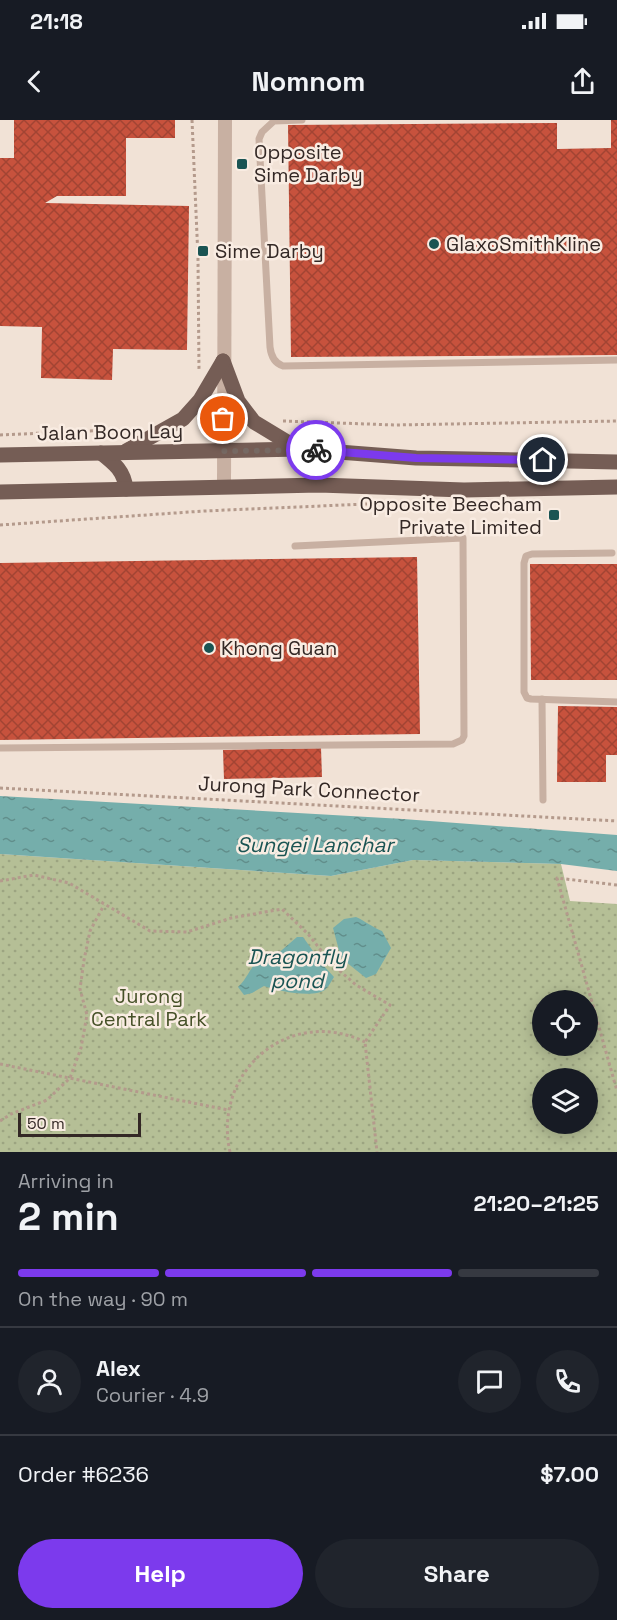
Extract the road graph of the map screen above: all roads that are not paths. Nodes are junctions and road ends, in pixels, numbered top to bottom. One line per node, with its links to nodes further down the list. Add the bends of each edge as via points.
1 (225, 120): 4 (street)
2 (302, 120): 3 (lane, via 274,121 259,139 270,347 278,364)
3 (617, 360)
4 (223, 361): 5 (main road, via 238,401 254,422); 6 (street); 7 (main road, via 200,400 183,419)
5 (300, 449): 6 (main road, Jalan Boon Lay); 10 (main road, Jalan Boon Lay, via 416,458)
6 (224, 451): 7 (main road, Jalan Boon Lay); 11 (street)
7 (123, 452): 8 (main road, Jalan Boon Lay)
8 (101, 453): 9 (main road, Jalan Boon Lay); 13 (main road, via 123,473)
9 (0, 455)
10 (617, 462)
11 (224, 487): 12 (main road); 13 (main road)
12 (617, 487)
13 (126, 489): 14 (main road)
14 (0, 492)
15 (295, 546): 19 (lane, via 463,538 462,740 453,744)
16 (612, 553): 17 (lane, via 532,554 525,558 524,692 527,698)
17 (542, 699): 18 (lane); 20 (lane)
18 (617, 702)
19 (0, 748)
20 (543, 800)

